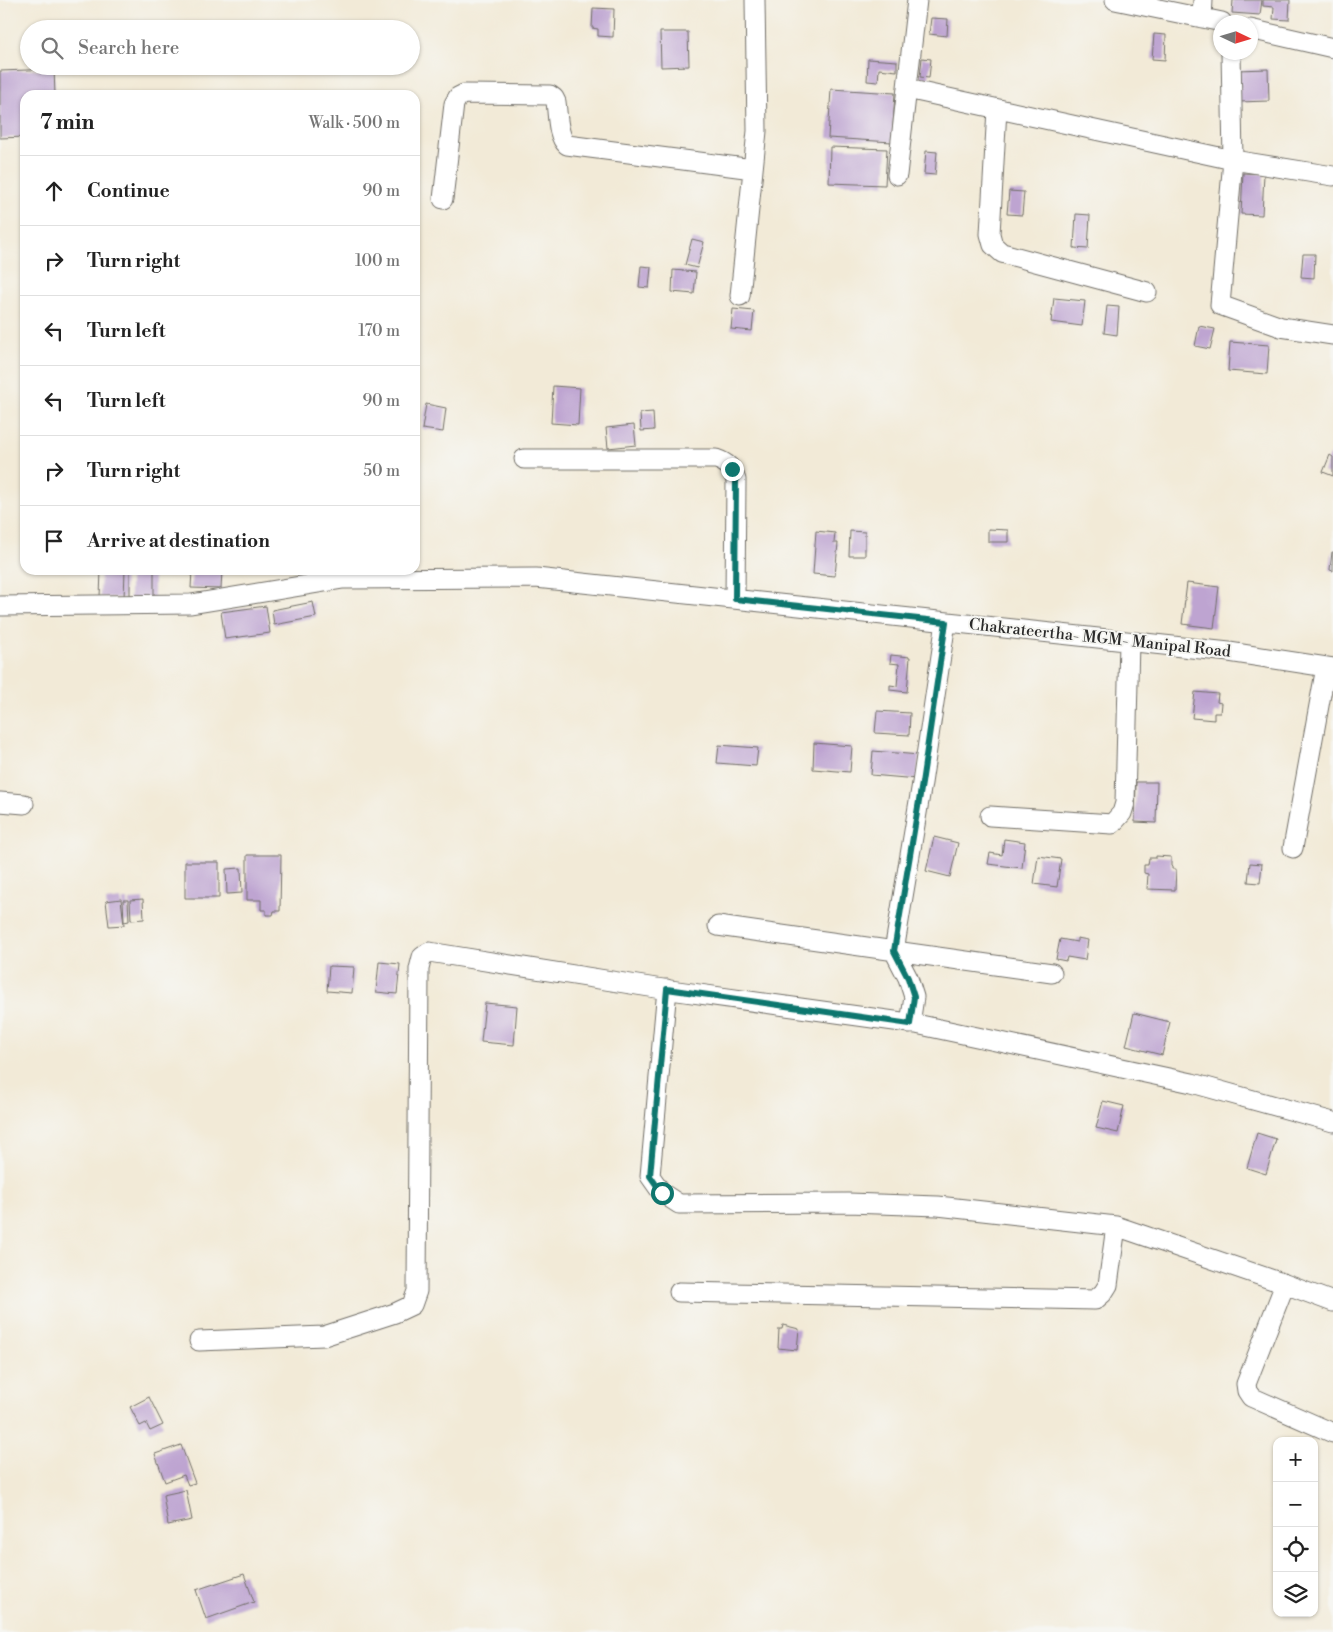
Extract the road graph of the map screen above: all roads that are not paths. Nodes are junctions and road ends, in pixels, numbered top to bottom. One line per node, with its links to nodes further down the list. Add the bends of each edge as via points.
1 (755, 0): 11 (street, via 757,131)
2 (917, 0): 8 (street)
3 (1115, 0): 4 (street)
4 (1203, 9)
5 (1258, 31): 6 (street)
6 (1333, 48)
7 (1231, 60): 10 (street)
8 (907, 89): 9 (street); 12 (street)
9 (997, 109): 10 (street); 15 (street, via 990,234 993,244 1002,252)
10 (1233, 160): 13 (street); 17 (street, via 1220,305 1281,327)
11 (753, 169): 14 (street, via 567,145 562,141 556,102 550,95 464,94 454,104); 16 (street)
12 (897, 175)
13 (1333, 176)
14 (443, 199)
15 (1147, 292)
16 (740, 296)
17 (1333, 335)
18 (524, 459): 19 (street, via 716,459 725,462 736,480)
19 (735, 599): 20 (street, Chakrateertha- MGM- Manipal Road, via 536,578 459,578 343,580 191,604); 21 (street, Chakrateertha- MGM- Manipal Road)
20 (0, 606)
21 (946, 622): 22 (street, Chakrateertha- MGM- Manipal Road); 29 (street)
22 (1129, 642): 23 (street, Chakrateertha- MGM- Manipal Road); 26 (street, via 1125,803 1122,813 1112,824)
23 (1330, 667): 27 (street)
24 (0, 802): 25 (street)
25 (24, 804)
26 (990, 816)
27 (1293, 848)
28 (718, 926): 29 (street)
29 (894, 951): 30 (street); 32 (street, via 914,997)
30 (1052, 973)
31 (667, 989): 32 (street); 34 (street, via 650,1176 662,1193 679,1204 938,1206); 38 (street, via 429,952 422,957 419,969 417,1291 412,1305 324,1336)
32 (910, 1024): 33 (street, via 1192,1083)
33 (1333, 1122)
34 (1116, 1226): 35 (street); 36 (street, via 1108,1286 1095,1300)
35 (1286, 1284): 37 (street); 39 (street, via 1246,1384 1247,1391 1251,1397)
36 (679, 1292)
37 (1333, 1302)
38 (199, 1341)
39 (1333, 1433)

